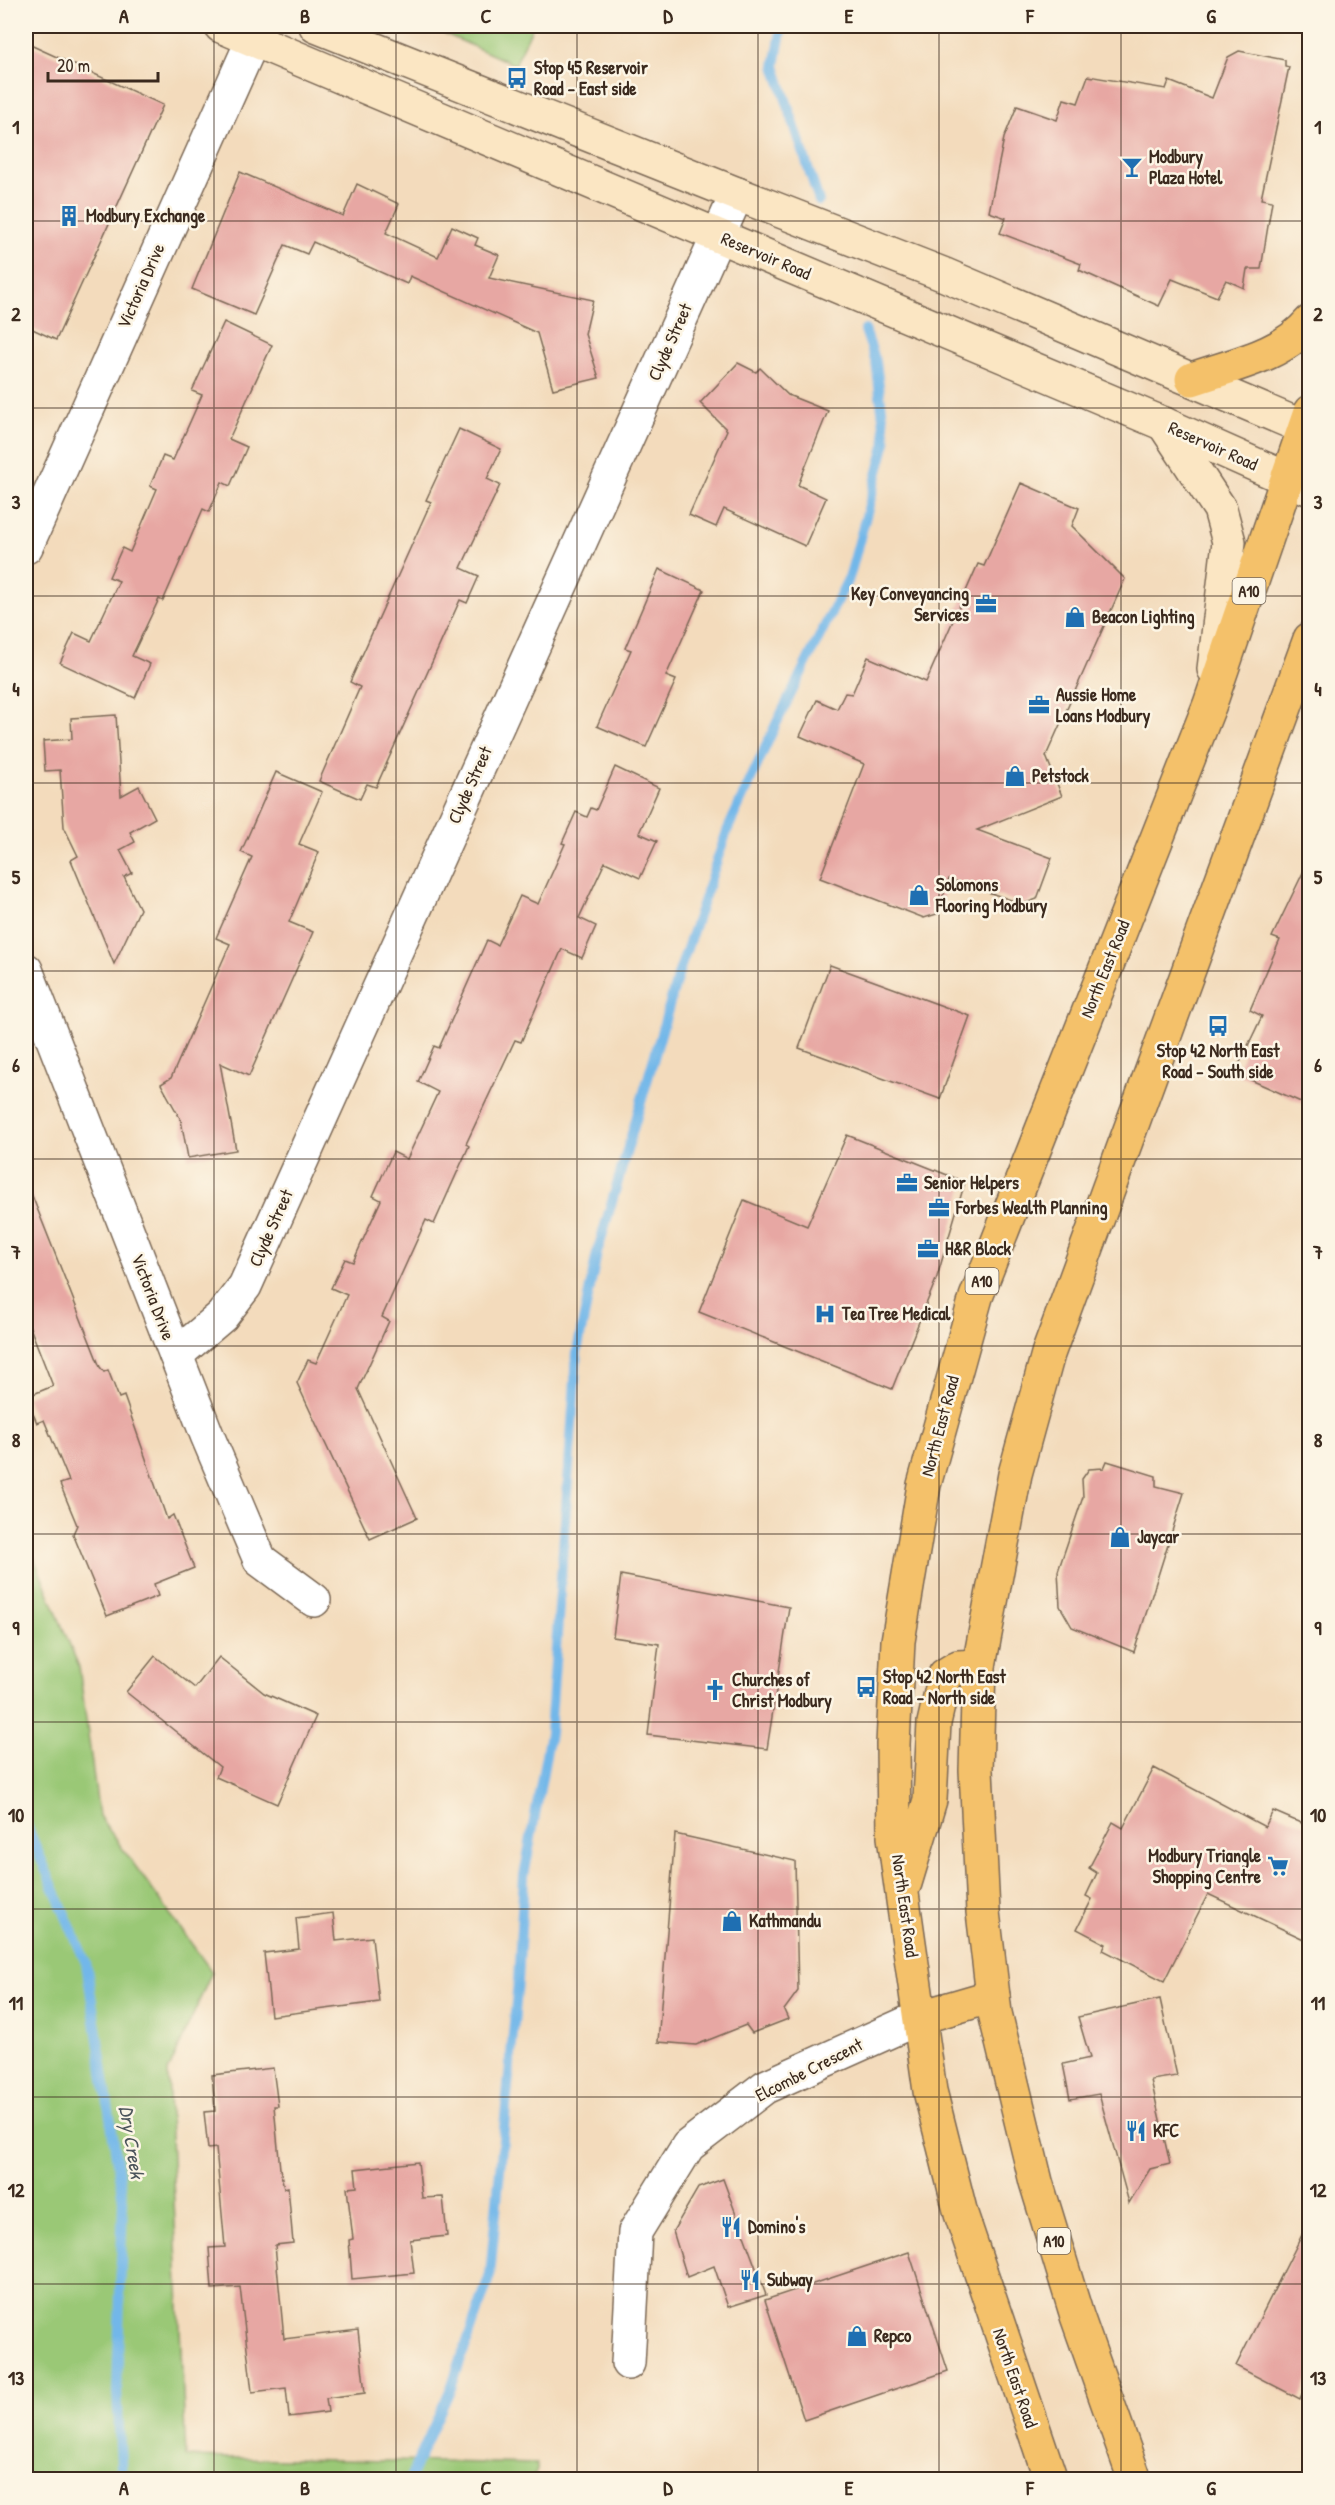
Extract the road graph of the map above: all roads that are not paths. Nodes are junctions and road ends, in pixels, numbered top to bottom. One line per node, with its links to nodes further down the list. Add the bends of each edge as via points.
1 (221, 26): 3 (main road, Reservoir Road)
2 (316, 26): 4 (main road)
3 (256, 33): 5 (main road, Reservoir Road); 11 (street, Victoria Drive)
4 (737, 194): 5 (street, Clyde Street); 7 (main road, via 945,275)
5 (718, 236): 9 (main road, Reservoir Road); 15 (street, Clyde Street, via 245,1286 222,1316)
6 (1310, 322): 7 (highway, via 1273,351)
7 (1192, 379): 8 (main road)
8 (1308, 423): 10 (highway, North East Road / A10)
9 (1164, 424): 10 (main road, Reservoir Road); 13 (main road, via 1221,509 1229,542)
10 (1298, 484): 13 (highway, North East Road / A10)
11 (26, 547)
12 (1310, 639): 17 (highway, A10, via 1048,1354 1015,1474)
13 (1210, 704): 18 (highway, North East Road / A10, via 976,1297 924,1485 898,1641 893,1804)
14 (26, 970): 15 (street, Victoria Drive)
15 (176, 1355): 16 (street, Victoria Drive, via 260,1560)
16 (314, 1600)
17 (979, 1666): 18 (highway, via 958,1667 945,1675 934,1723 930,1800); 19 (highway, A10, via 976,1770 983,1912)
18 (902, 1890): 20 (highway, North East Road / A10)
19 (993, 1996): 20 (highway); 23 (highway, A10, via 1036,2182 1077,2316)
20 (921, 2017): 21 (street, Elcombe Crescent, via 765,2087 688,2146 635,2232); 22 (highway, North East Road / A10, via 930,2091 961,2214)
21 (628, 2363)
22 (1051, 2480)
23 (1135, 2480)

